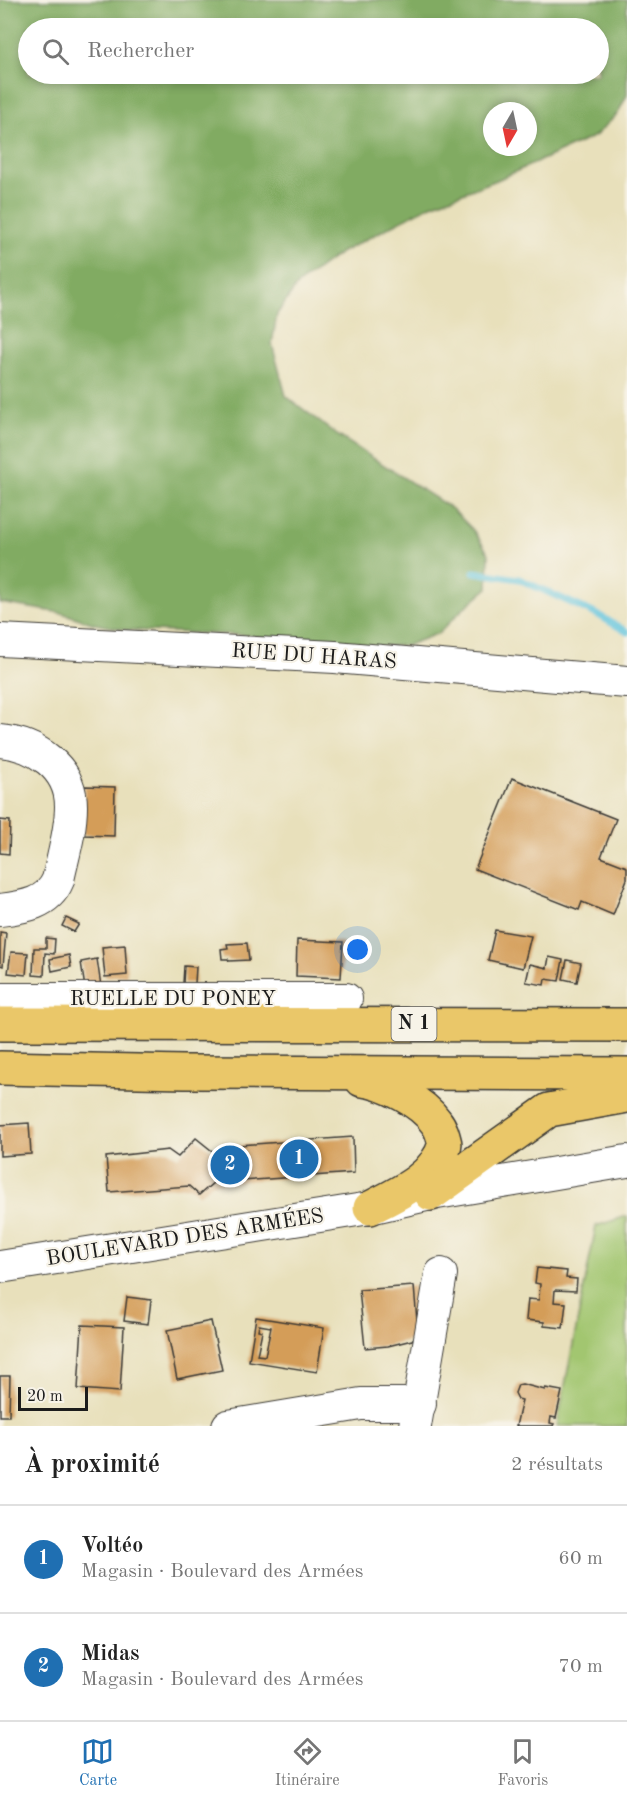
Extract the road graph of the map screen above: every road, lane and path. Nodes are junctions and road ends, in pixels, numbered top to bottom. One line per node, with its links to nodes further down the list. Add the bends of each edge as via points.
1 (0, 639): 2 (street, RUE DU HARAS, via 335,657)
2 (627, 682)
3 (0, 741): 4 (street, via 29,747 53,763 65,782 71,804 54,890 36,903)
4 (0, 910)
5 (0, 999): 6 (street, RUELLE DU PONEY)
6 (346, 999)
7 (0, 1024): 8 (highway, N 1)
8 (627, 1025)
9 (0, 1068): 10 (highway)
10 (298, 1072): 11 (highway); 15 (highway, via 382,1084 412,1101 439,1127 445,1144 438,1161 408,1188)
11 (627, 1074)
12 (627, 1096): 14 (highway, via 549,1110)
13 (627, 1161): 14 (street, BOULEVARD DES ARMÉES)
14 (431, 1194): 15 (street, BOULEVARD DES ARMÉES)
15 (370, 1208): 16 (street, BOULEVARD DES ARMÉES)
16 (0, 1267)
17 (441, 1274): 18 (street)
18 (417, 1415): 19 (street, via 361,1404)
19 (228, 1426)

